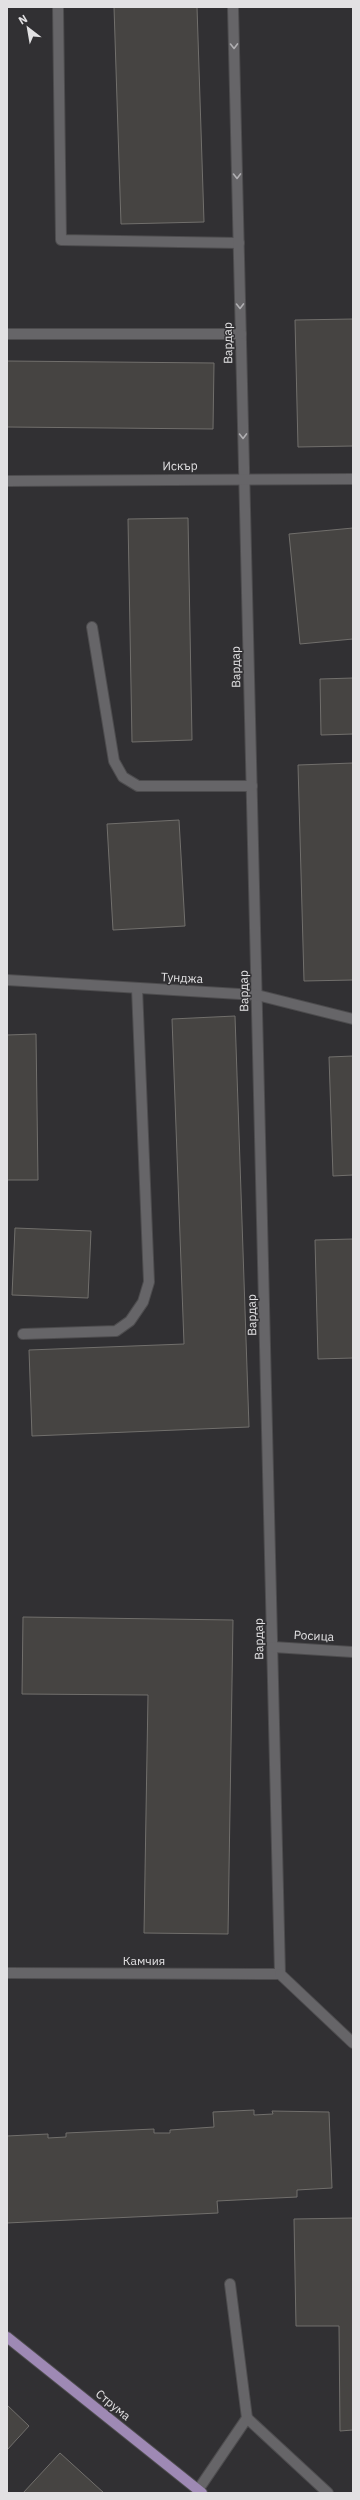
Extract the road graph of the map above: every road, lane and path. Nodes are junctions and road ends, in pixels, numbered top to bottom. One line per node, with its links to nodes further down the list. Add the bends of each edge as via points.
1 (58, 7): 3 (street, via 61,240)
2 (233, 7): 3 (street, Вардар, one-way to 3)
3 (239, 243): 5 (street, Вардар, one-way to 5)
4 (7, 334): 5 (street)
5 (241, 334): 6 (street, Вардар, one-way to 6)
6 (244, 478): 7 (street, Искър); 8 (street, Искър); 10 (street, Вардар)
7 (353, 479)
8 (7, 481)
9 (92, 627): 10 (street, via 114,761 123,777 138,786)
10 (252, 786): 13 (street, Вардар)
11 (7, 980): 12 (street, Тунджа)
12 (137, 988): 13 (street, Тунджа); 15 (street, via 149,1282 143,1302 130,1321 116,1331)
13 (257, 995): 14 (street, Тунджа); 16 (street, Вардар)
14 (353, 1019)
15 (23, 1334)
16 (273, 1647): 17 (street, Росица); 19 (street, Вардар)
17 (353, 1652)
18 (7, 1973): 19 (street, Камчия)
19 (280, 1974): 20 (street)
20 (353, 2043)
21 (230, 2284): 23 (street)
22 (7, 2337): 24 (main road, Струма)
23 (246, 2418): 24 (street); 25 (street)
24 (200, 2491)
25 (328, 2493)

